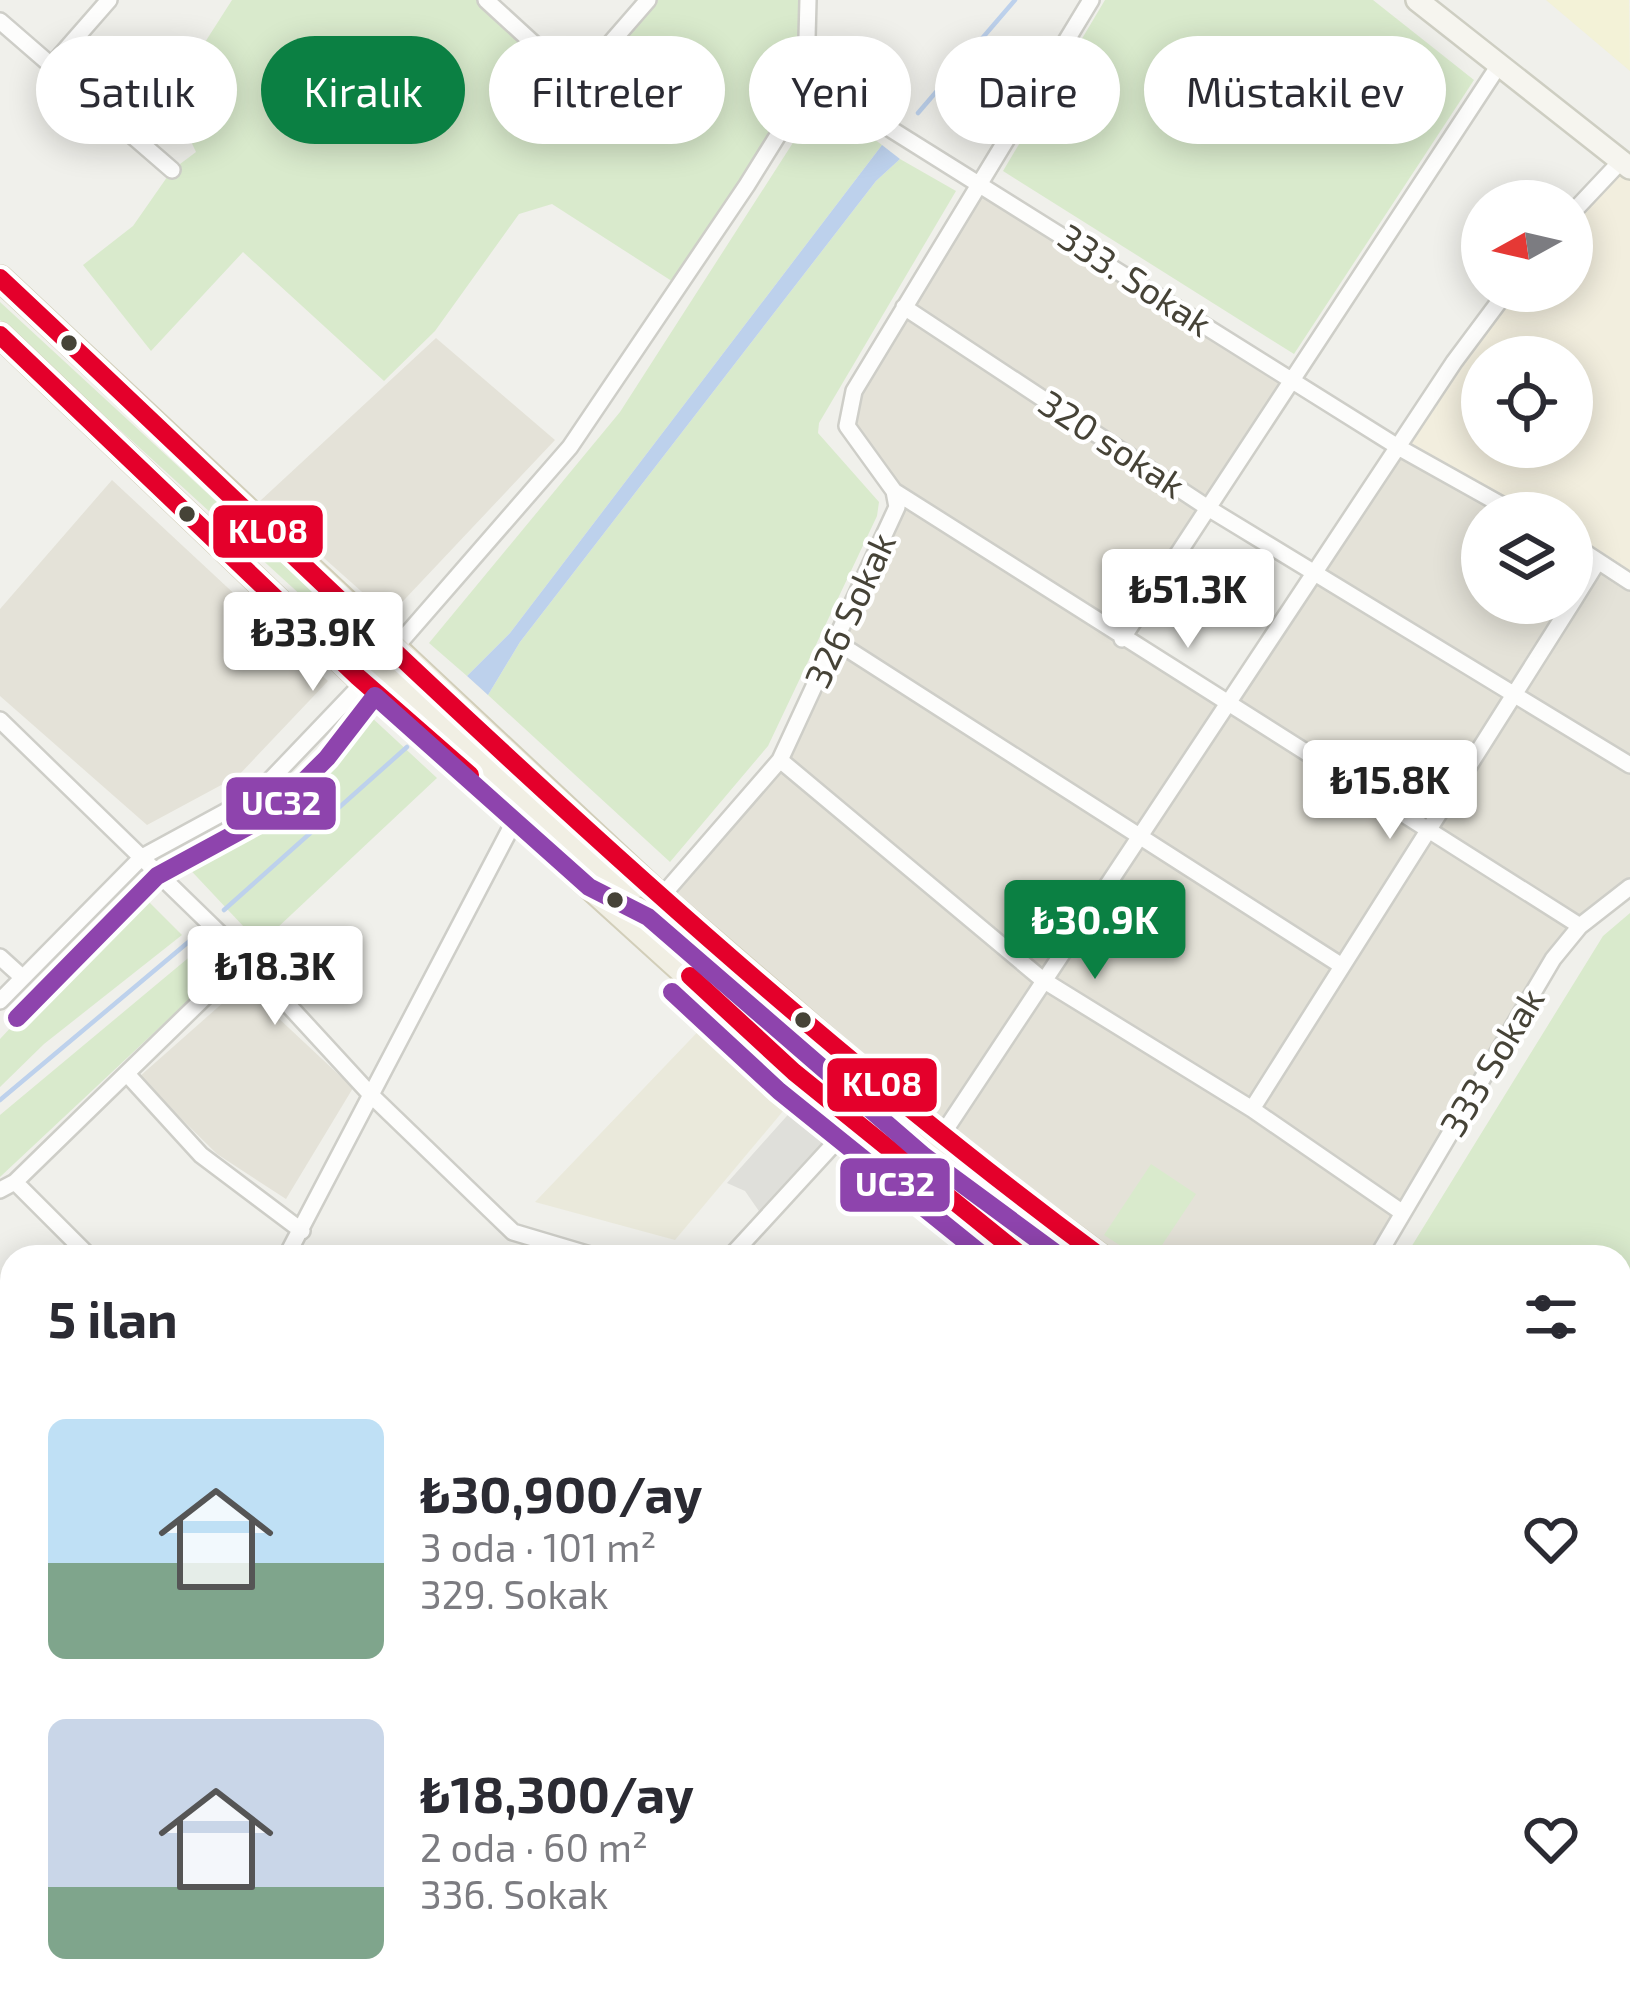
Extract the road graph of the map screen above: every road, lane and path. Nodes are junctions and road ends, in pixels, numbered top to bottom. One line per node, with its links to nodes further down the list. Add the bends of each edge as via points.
1 (109, 0): 8 (street)
2 (486, 0): 3 (street, via 569,76 580,77)
3 (647, 0)
4 (808, 0): 9 (street)
5 (1091, 0): 17 (street, 326 Sokak)
6 (1417, 0): 11 (main road)
7 (0, 20): 10 (street)
8 (78, 36)
9 (807, 36)
10 (36, 50)
11 (1499, 64): 15 (main road); 23 (street)
12 (911, 139): 17 (street)
13 (143, 144): 16 (street)
14 (772, 144): 36 (street, via 570,447)
15 (1625, 164): 18 (street)
16 (172, 170)
17 (979, 180): 20 (street, 326 Sokak); 23 (street, 333. Sokak)
18 (1593, 194)
19 (0, 278): 36 (main road)
20 (904, 308): 25 (street, 326 Sokak, via 854,391 847,426); 27 (street, 320 sokak)
21 (1492, 312): 24 (street)
22 (0, 335): 36 (main road)
23 (1290, 379): 24 (street); 27 (street)
24 (1398, 447): 26 (street); 31 (street)
25 (894, 491): 34 (street); 35 (street, 326 Sokak, via 892,523)
26 (1478, 492)
27 (1208, 508): 31 (street, 320 sokak); 34 (street)
28 (1593, 558): 29 (street)
29 (1598, 561): 30 (street); 32 (street)
30 (1593, 569)
31 (1317, 576): 37 (street, 320 sokak); 38 (street)
32 (1630, 582)
33 (1559, 624): 37 (street)
34 (1122, 639): 38 (street)
35 (835, 641): 40 (street, 326 Sokak); 44 (street)
36 (377, 663): 42 (main road); 45 (street, via 238,808); 47 (main road)
37 (1515, 692): 41 (street, 320 sokak); 43 (street)
38 (1228, 706): 43 (street); 44 (street)
39 (0, 720): 45 (street)
40 (780, 760): 47 (street, 326 Sokak); 53 (street)
41 (1630, 765)
42 (517, 816): 56 (street); 58 (main road)
43 (1430, 827): 48 (street); 51 (street)
44 (1139, 840): 51 (street); 53 (street)
45 (142, 856): 50 (street); 52 (street)
46 (1630, 886): 48 (street, 333 Sokak)
47 (661, 897): 59 (main road)
48 (1580, 926): 61 (street, 333 Sokak, via 1552,959)
49 (0, 957): 52 (street)
50 (245, 958): 55 (street); 56 (street)
51 (1342, 966): 57 (street)
52 (22, 977): 54 (street)
53 (1043, 980): 57 (street); 59 (street)
54 (0, 1001)
55 (127, 1074): 60 (street); 62 (street, via 201,1155)
56 (372, 1096): 62 (street); 65 (street, via 513,1232)
57 (1252, 1109): 61 (street)
58 (854, 1122): 66 (street); 67 (main road)
59 (940, 1138): 68 (main road)
60 (7, 1186): 63 (street)
61 (1403, 1213): 69 (street, 333 Sokak)
62 (302, 1231): 64 (street)
63 (76, 1245)
64 (293, 1245)
65 (557, 1245)
66 (741, 1245)
67 (1008, 1245)
68 (1085, 1245)
69 (1384, 1245)

